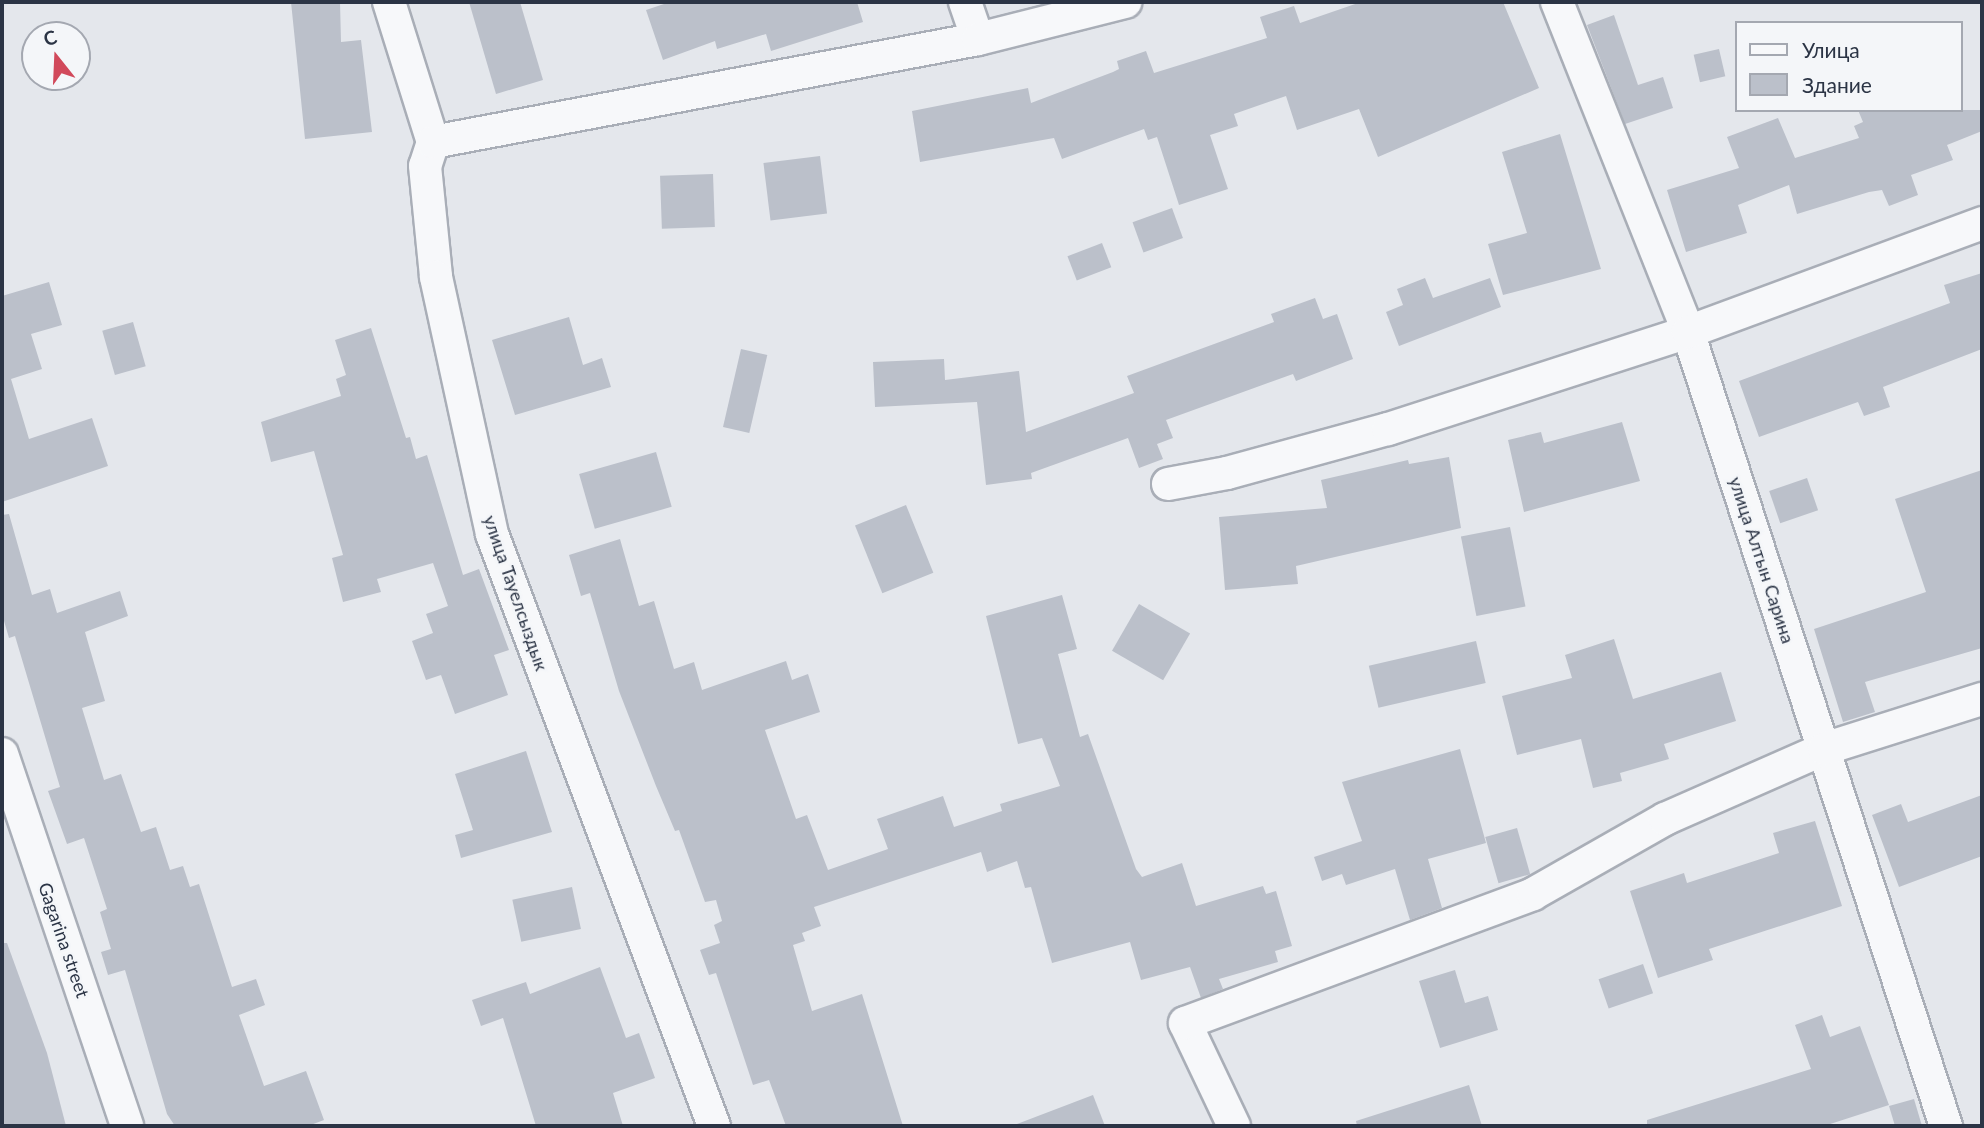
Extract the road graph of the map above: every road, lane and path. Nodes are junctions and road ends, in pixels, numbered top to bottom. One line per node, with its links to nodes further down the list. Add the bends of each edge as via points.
1 (389, 2): 6 (street, улица Тауелсыздык)
2 (965, 2): 5 (street)
3 (1125, 2): 5 (street)
4 (1557, 2): 8 (street, улица Алтын Сарина)
5 (978, 38): 6 (street)
6 (433, 142): 14 (street, улица Тауелсыздык, via 425,166 436,277 492,534)
7 (1982, 223): 8 (street)
8 (1688, 332): 9 (street, via 1388,429 1227,473); 11 (street, улица Алтын Сарина)
9 (1168, 484)
10 (1982, 699): 11 (street)
11 (1824, 748): 15 (street, via 1665,819 1534,894 1185,1023); 16 (street, улица Алтын Сарина)
12 (2, 754): 13 (street, Gagarina street)
13 (127, 1126)
14 (714, 1126)
15 (1234, 1126)
16 (1946, 1126)

